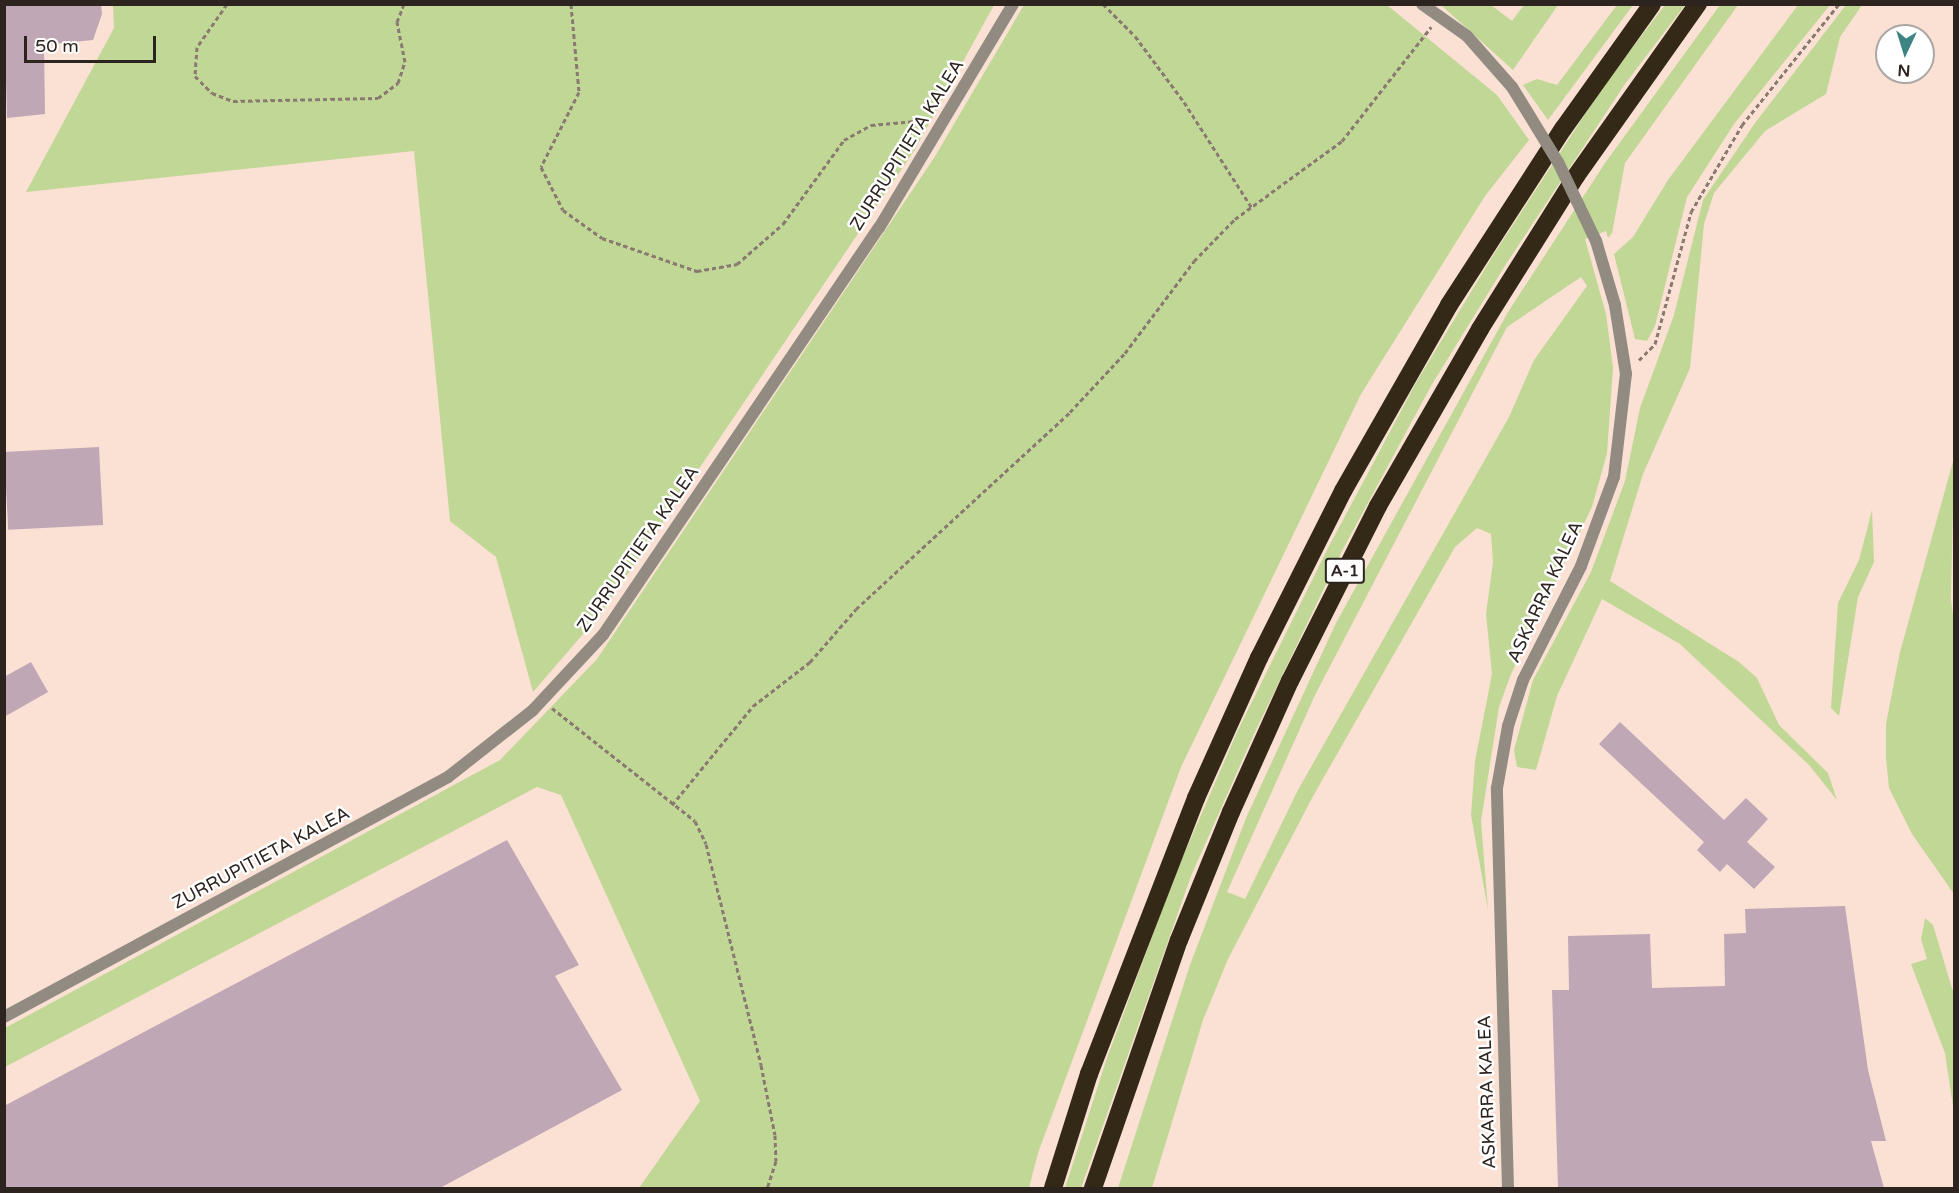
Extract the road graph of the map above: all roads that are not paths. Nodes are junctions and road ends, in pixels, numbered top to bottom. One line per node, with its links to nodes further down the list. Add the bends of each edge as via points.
1 (1013, 4): 5 (street, ZURRUPITIETA KALEA, via 879,228 603,635 544,698 448,777)
2 (1422, 4): 8 (street, ASKARRA KALEA, bridge, via 1467,36 1512,87 1558,162 1596,241 1615,305 1626,374 1614,477 1581,566 1523,680 1508,726 1497,789)
3 (1652, 4): 6 (highway, A-1, via 1563,129 1449,305 1338,501 1259,658 1196,798 1097,1053)
4 (1698, 4): 7 (highway, A-1, via 1576,176 1480,329 1373,516 1290,681 1232,812 1171,962)
5 (4, 1017)
6 (1053, 1188)
7 (1093, 1188)
8 (1508, 1188)

